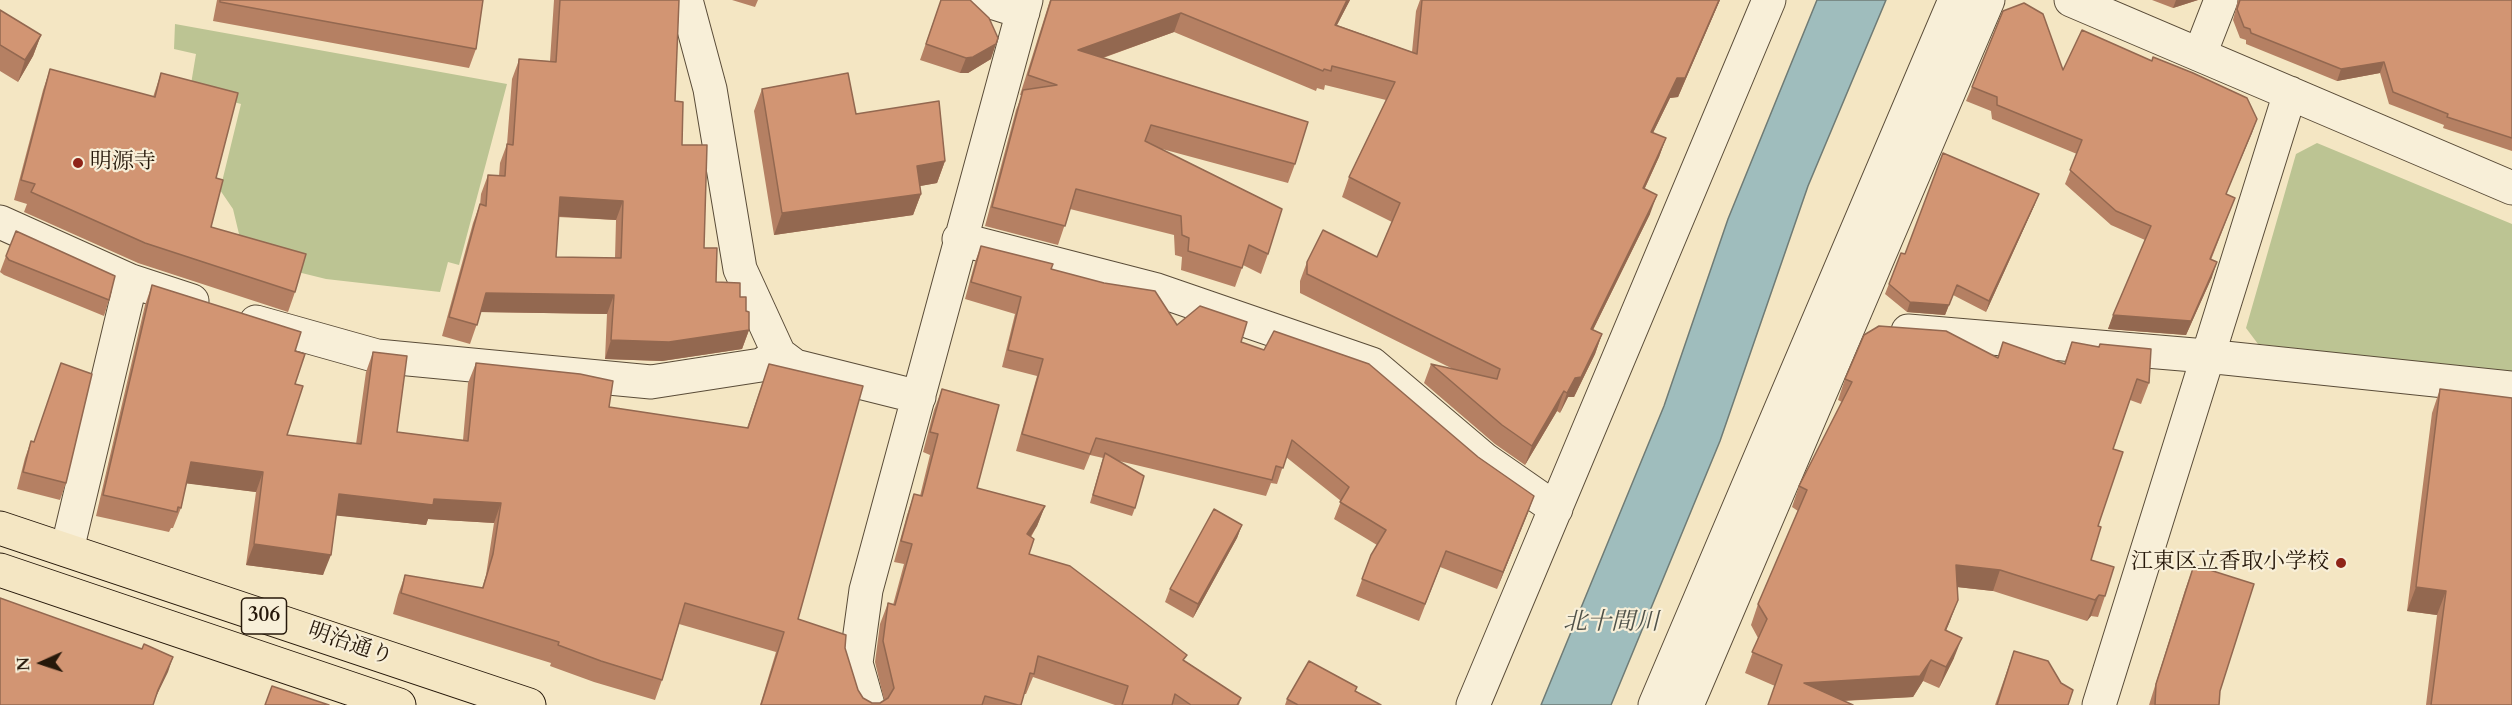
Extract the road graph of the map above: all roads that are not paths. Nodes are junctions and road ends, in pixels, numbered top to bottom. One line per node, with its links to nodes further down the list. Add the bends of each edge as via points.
1 (686, 0): 16 (street, via 710,89 741,269)
2 (985, 0): 8 (street)
3 (1769, 0): 20 (street)
4 (1955, 0): 28 (street)
5 (1988, 0): 15 (street)
6 (2071, 0): 9 (street)
7 (2221, 0): 9 (street)
8 (1024, 6): 13 (street)
9 (2200, 54): 10 (street)
10 (2290, 93): 11 (street); 17 (street)
11 (2512, 188)
12 (0, 222): 14 (street)
13 (959, 239): 19 (street); 20 (street, via 1157,290 1372,364 1484,459)
14 (131, 281): 16 (street, via 377,356 651,382 761,365); 22 (street)
15 (1849, 326): 17 (street); 29 (street)
16 (779, 354): 19 (street, via 795,366)
17 (2206, 356): 18 (street); 30 (street)
18 (2512, 388)
19 (919, 397): 26 (street, via 866,590 856,663)
20 (1556, 509): 27 (street)
21 (0, 528): 22 (main road, 明治通り / 306)
22 (67, 550): 25 (main road, 明治通り / 306)
23 (0, 570): 24 (main road, 明治通り / 306)
24 (399, 705)
25 (529, 705)
26 (868, 705)
27 (1473, 705)
28 (1655, 705)
29 (1687, 705)
30 (2099, 705)

